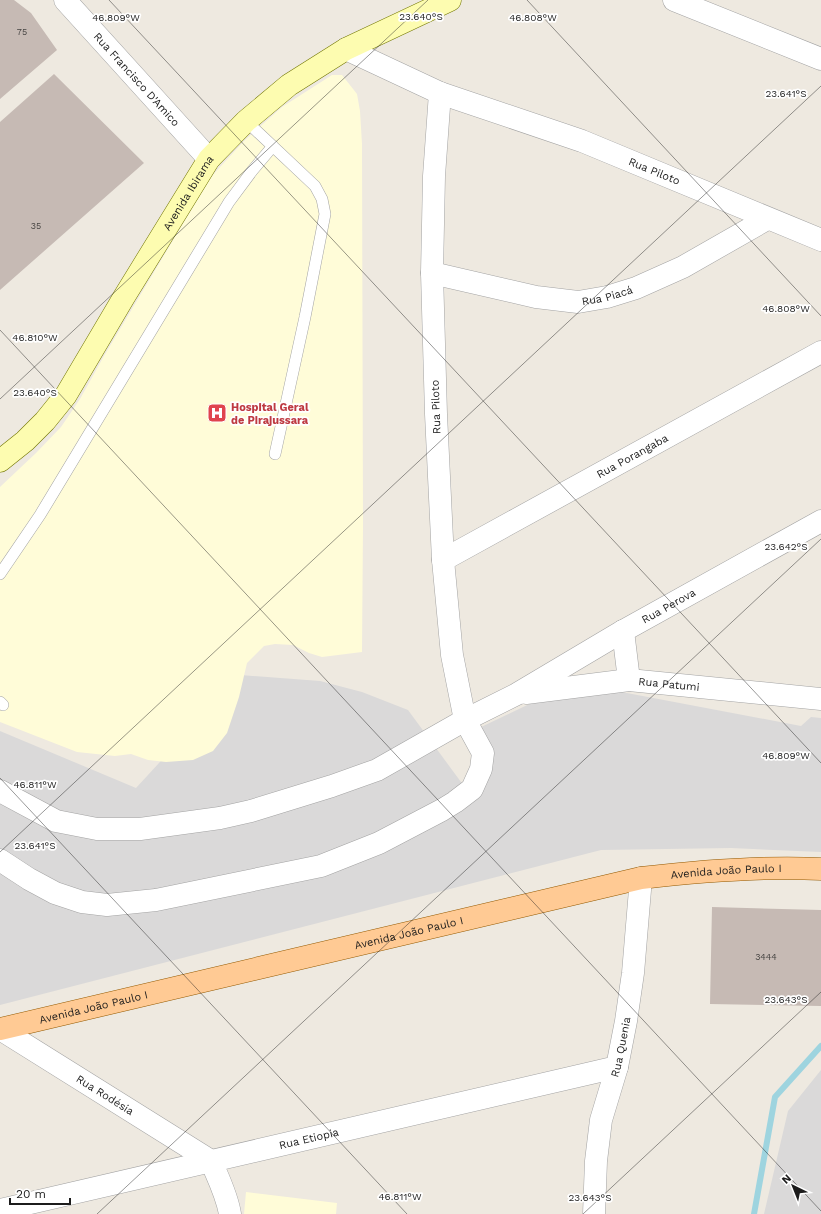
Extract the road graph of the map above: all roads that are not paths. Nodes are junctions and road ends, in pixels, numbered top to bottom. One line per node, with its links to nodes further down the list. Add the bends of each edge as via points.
1 (65, 0): 9 (street, Rua Francisco D'Amico)
2 (450, 0): 4 (main road, Avenida Ibirama)
3 (674, 0): 5 (street)
4 (346, 49): 6 (street, Rua Piloto); 7 (main road, Avenida Ibirama, via 289,85)
5 (821, 59)
6 (440, 93): 10 (street, Rua Piloto, via 582,140); 12 (street, Rua Piloto, via 434,176)
7 (246, 121): 8 (lane); 9 (main road, Avenida Ibirama)
8 (273, 146): 14 (lane, via 315,186 322,199 325,214); 18 (lane, via 229,202 40,515)
9 (210, 159): 15 (main road, Avenida Ibirama, via 66,395 25,441)
10 (767, 219): 11 (street, Rua Piloto); 12 (street, Rua Piacá, via 683,267 636,288 578,302 536,297)
11 (821, 240)
12 (432, 273): 17 (street, Rua Piloto)
13 (821, 352): 17 (street, Rua Porangaba)
14 (276, 454)
15 (0, 461)
16 (821, 520): 19 (street, Rua Perova)
17 (443, 560): 23 (street, Rua Piloto, via 452,655)
18 (0, 574)
19 (623, 631): 20 (street); 21 (street, Rua Perova)
20 (629, 680): 21 (street, Rua Patumi); 22 (street, Rua Patumi)
21 (517, 694): 23 (street, Rua Perova)
22 (820, 698)
23 (465, 720): 24 (street, Rua Perova, via 377,770 251,811 220,818 140,829 97,829 56,821); 25 (street, Rua Piloto, via 483,753 481,768 472,789 442,810 379,843 321,866 156,900 107,905 82,902 56,893)
24 (0, 790)
25 (0, 860)
26 (821, 869): 27 (main road, Avenida João Paulo I, via 785,867)
27 (641, 878): 28 (main road, Avenida João Paulo I); 29 (street, Rua Quenia, via 634,973)
28 (0, 1029): 30 (street, Rua Rodésia)
29 (617, 1067): 30 (street, Rua Etiopia); 33 (street, Rua Quenia, via 601,1120)
30 (211, 1161): 31 (street, Rua Etiopia); 32 (street)
31 (0, 1210)
32 (230, 1214)
33 (594, 1214)

